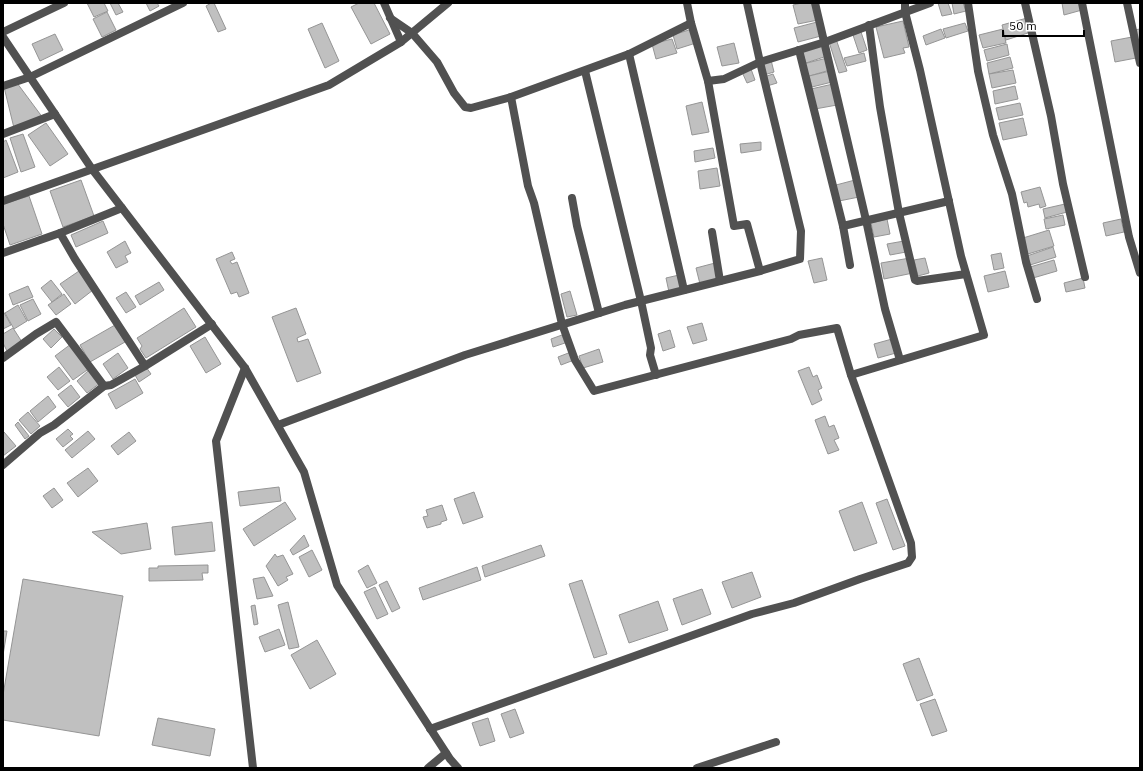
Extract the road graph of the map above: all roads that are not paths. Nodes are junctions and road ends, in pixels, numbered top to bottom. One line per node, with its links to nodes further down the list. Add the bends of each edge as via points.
1 (64, 3): 18 (street)
2 (183, 3): 28 (street)
3 (384, 3): 15 (street)
4 (448, 3): 19 (street)
5 (687, 3): 16 (street)
6 (747, 3): 25 (street)
7 (815, 3): 22 (street)
8 (905, 3): 14 (street)
9 (930, 3): 14 (street)
10 (968, 3): 52 (street, via 978,71 993,135 1012,194 1026,262)
11 (1025, 3): 49 (street)
12 (1082, 3): 48 (street, via 1129,237)
13 (1127, 3): 26 (street)
14 (906, 12): 17 (street); 37 (street)
15 (390, 18): 19 (street); 21 (street)
16 (691, 23): 24 (street); 29 (street)
17 (869, 25): 22 (street); 39 (street, via 880,107)
18 (3, 32)
19 (412, 33): 21 (street); 31 (street, via 437,62 465,107)
20 (3, 37): 28 (street)
21 (401, 42): 34 (street, via 329,85)
22 (824, 42): 23 (street); 40 (street)
23 (799, 50): 25 (street); 41 (street)
24 (629, 54): 27 (street); 51 (street)
25 (760, 62): 29 (street, via 724,78); 46 (street, via 801,231 800,259)
26 (1140, 63)
27 (586, 71): 31 (street); 53 (street)
28 (30, 77): 30 (street); 32 (street)
29 (708, 81): 46 (street, via 734,226 747,224)
30 (3, 86)
31 (511, 97): 56 (street, via 528,186)
32 (55, 114): 33 (street); 34 (street)
33 (3, 134)
34 (92, 169): 36 (street); 38 (street)
35 (572, 198): 54 (street)
36 (3, 201)
37 (949, 201): 39 (street); 47 (street)
38 (122, 208): 43 (street); 55 (street)
39 (899, 212): 40 (street); 47 (street, via 916,281)
40 (866, 220): 41 (street); 58 (street, via 885,309)
41 (843, 226): 45 (street)
42 (712, 232): 50 (street)
43 (60, 233): 44 (street); 59 (street)
44 (3, 252)
45 (850, 265)
46 (760, 271): 50 (street)
47 (966, 274): 58 (street, via 984,335)
48 (1140, 274)
49 (1085, 277)
50 (720, 281): 51 (street)
51 (684, 290): 53 (street)
52 (1037, 299)
53 (641, 301): 54 (street); 61 (street, via 651,348 650,356)
54 (600, 313): 56 (street)
55 (212, 324): 59 (street); 60 (street)
56 (562, 324): 61 (street, via 575,360 594,391); 64 (street, via 465,355)
57 (3, 358): 63 (street, via 56,322)
58 (900, 360): 62 (street)
59 (145, 366): 63 (street, via 111,385)
60 (246, 368): 64 (street); 69 (street, via 216,441)
61 (656, 375): 62 (street, via 799,335 837,328)
62 (851, 375): 66 (street, via 911,543 912,557 908,563 794,603 752,614)
63 (104, 386): 65 (street, via 40,433)
64 (278, 425): 66 (street, via 304,472 337,585)
65 (3, 465)
66 (430, 729): 68 (street)
67 (776, 742): 72 (street)
68 (446, 753): 70 (street); 71 (street)
69 (253, 768)
70 (428, 768)
71 (458, 768)
72 (697, 768)

